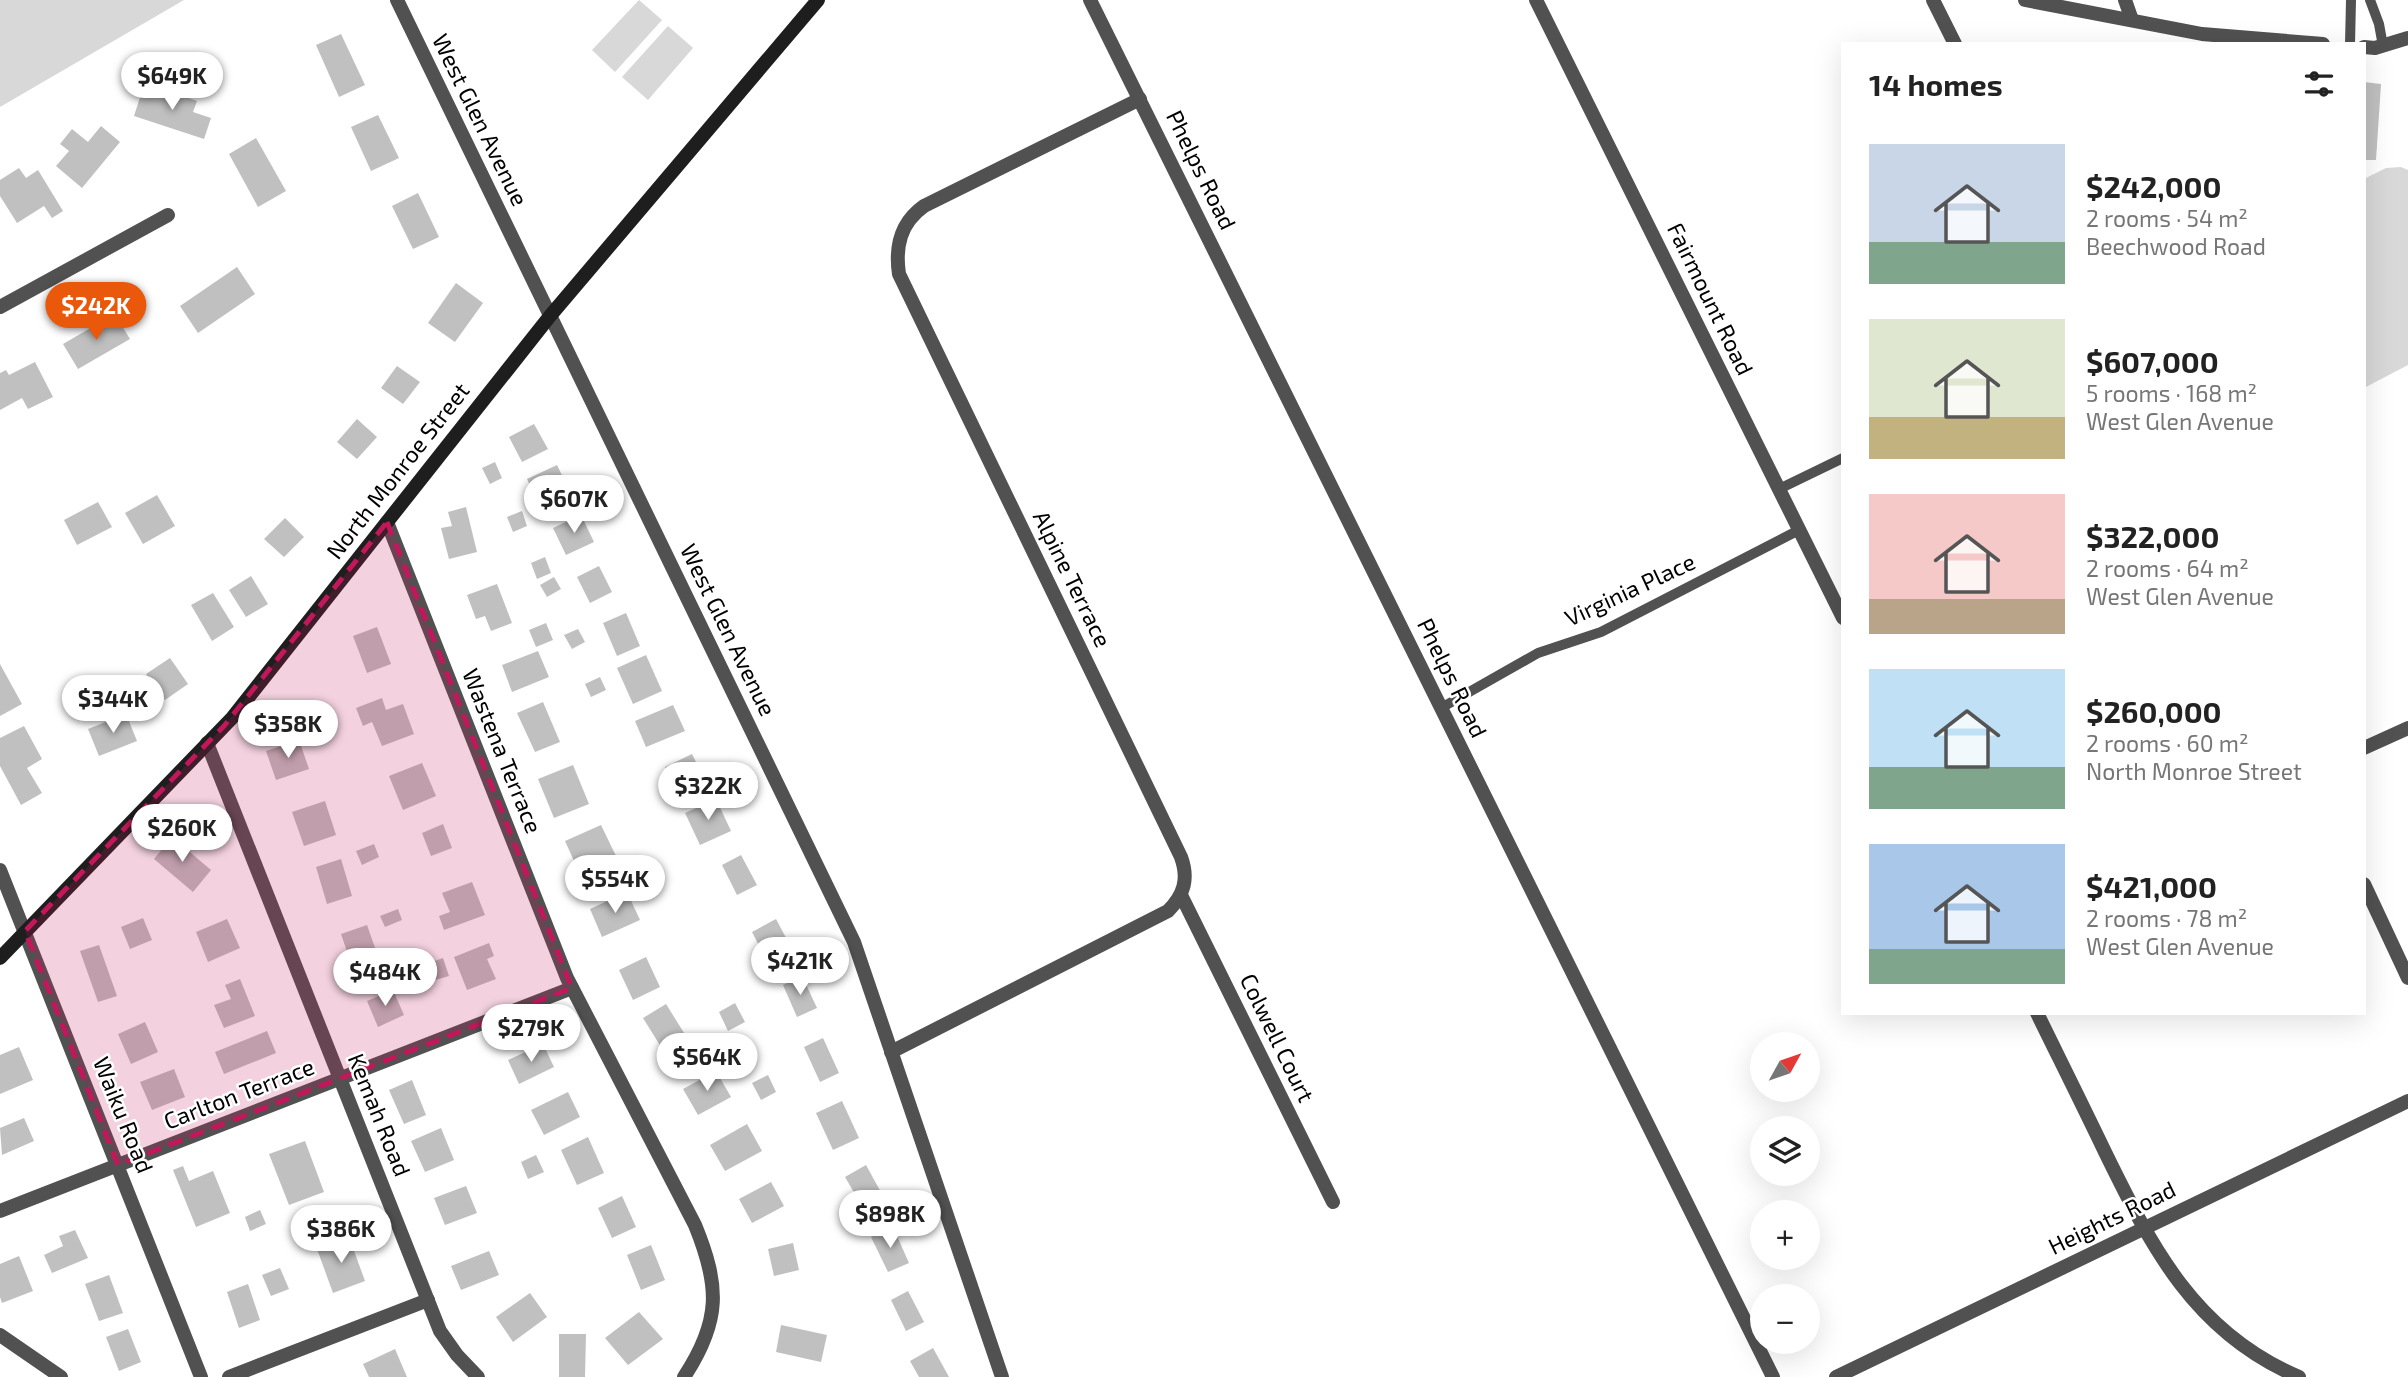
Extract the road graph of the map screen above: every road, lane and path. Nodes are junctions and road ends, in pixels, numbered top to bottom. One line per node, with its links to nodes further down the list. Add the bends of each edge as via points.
1 (397, 0): 20 (street, West Glen Avenue)
2 (818, 0): 20 (main road, North Monroe Street)
3 (1090, 0): 17 (street, Phelps Road)
4 (1536, 0): 22 (street, Fairmount Road)
5 (1934, 0): 12 (street)
6 (2025, 0): 10 (street)
7 (2125, 0): 10 (street)
8 (2351, 0): 14 (lane)
9 (2370, 0): 15 (lane)
10 (2132, 20): 13 (street, via 2202,34)
11 (2408, 38): 15 (street)
12 (1954, 42)
13 (2299, 42)
14 (2350, 42)
15 (2383, 46): 16 (street)
16 (2366, 47)
17 (1140, 99): 26 (street, Phelps Road); 32 (street, Alpine Terrace, via 924,206 906,223 896,257 899,274 1181,856 1185,882)
18 (168, 215): 19 (street)
19 (0, 307)
20 (550, 316): 23 (main road, North Monroe Street); 38 (street, West Glen Avenue, via 853,942)
21 (1841, 459): 22 (lane)
22 (1779, 489): 24 (street, Fairmount Road)
23 (387, 522): 28 (main road, North Monroe Street, via 232,718); 36 (street, Wastena Terrace)
24 (1800, 530): 25 (street, Fairmount Road); 26 (lane, Virginia Place, via 1601,632 1538,653)
25 (1841, 614)
26 (1441, 708): 53 (street, Phelps Road)
27 (2408, 728): 29 (street)
28 (207, 743): 33 (main road, North Monroe Street); 39 (street, Kemah Road)
29 (2366, 747)
30 (0, 870): 33 (street, Waiku Road)
31 (2366, 888): 35 (street)
32 (1181, 895): 38 (street, via 1168,911); 42 (street, Colwell Court)
33 (25, 931): 34 (main road, North Monroe Street); 41 (street, Waiku Road)
34 (0, 958)
35 (2408, 978)
36 (572, 988): 39 (street, Carlton Terrace); 51 (street, Wastena Terrace, via 709,1259 711,1320 699,1355)
37 (2038, 1015): 44 (street)
38 (891, 1052): 52 (street, West Glen Avenue)
39 (340, 1079): 41 (street, Carlton Terrace); 45 (street, Kemah Road)
40 (2408, 1101): 44 (street, Heights Road)
41 (118, 1165): 43 (street, Carlton Terrace); 48 (street, Waiku Road)
42 (1332, 1202)
43 (0, 1211)
44 (2143, 1228): 54 (street, Heights Road); 55 (street, via 2172,1274 2224,1330 2254,1353)
45 (428, 1300): 49 (street); 50 (street, Kemah Road, via 440,1331)
46 (0, 1335): 47 (street)
47 (61, 1377)
48 (201, 1377)
49 (229, 1377)
50 (478, 1377)
51 (684, 1377)
52 (1002, 1377)
53 (1773, 1377)
54 (1836, 1377)
55 (2299, 1377)

